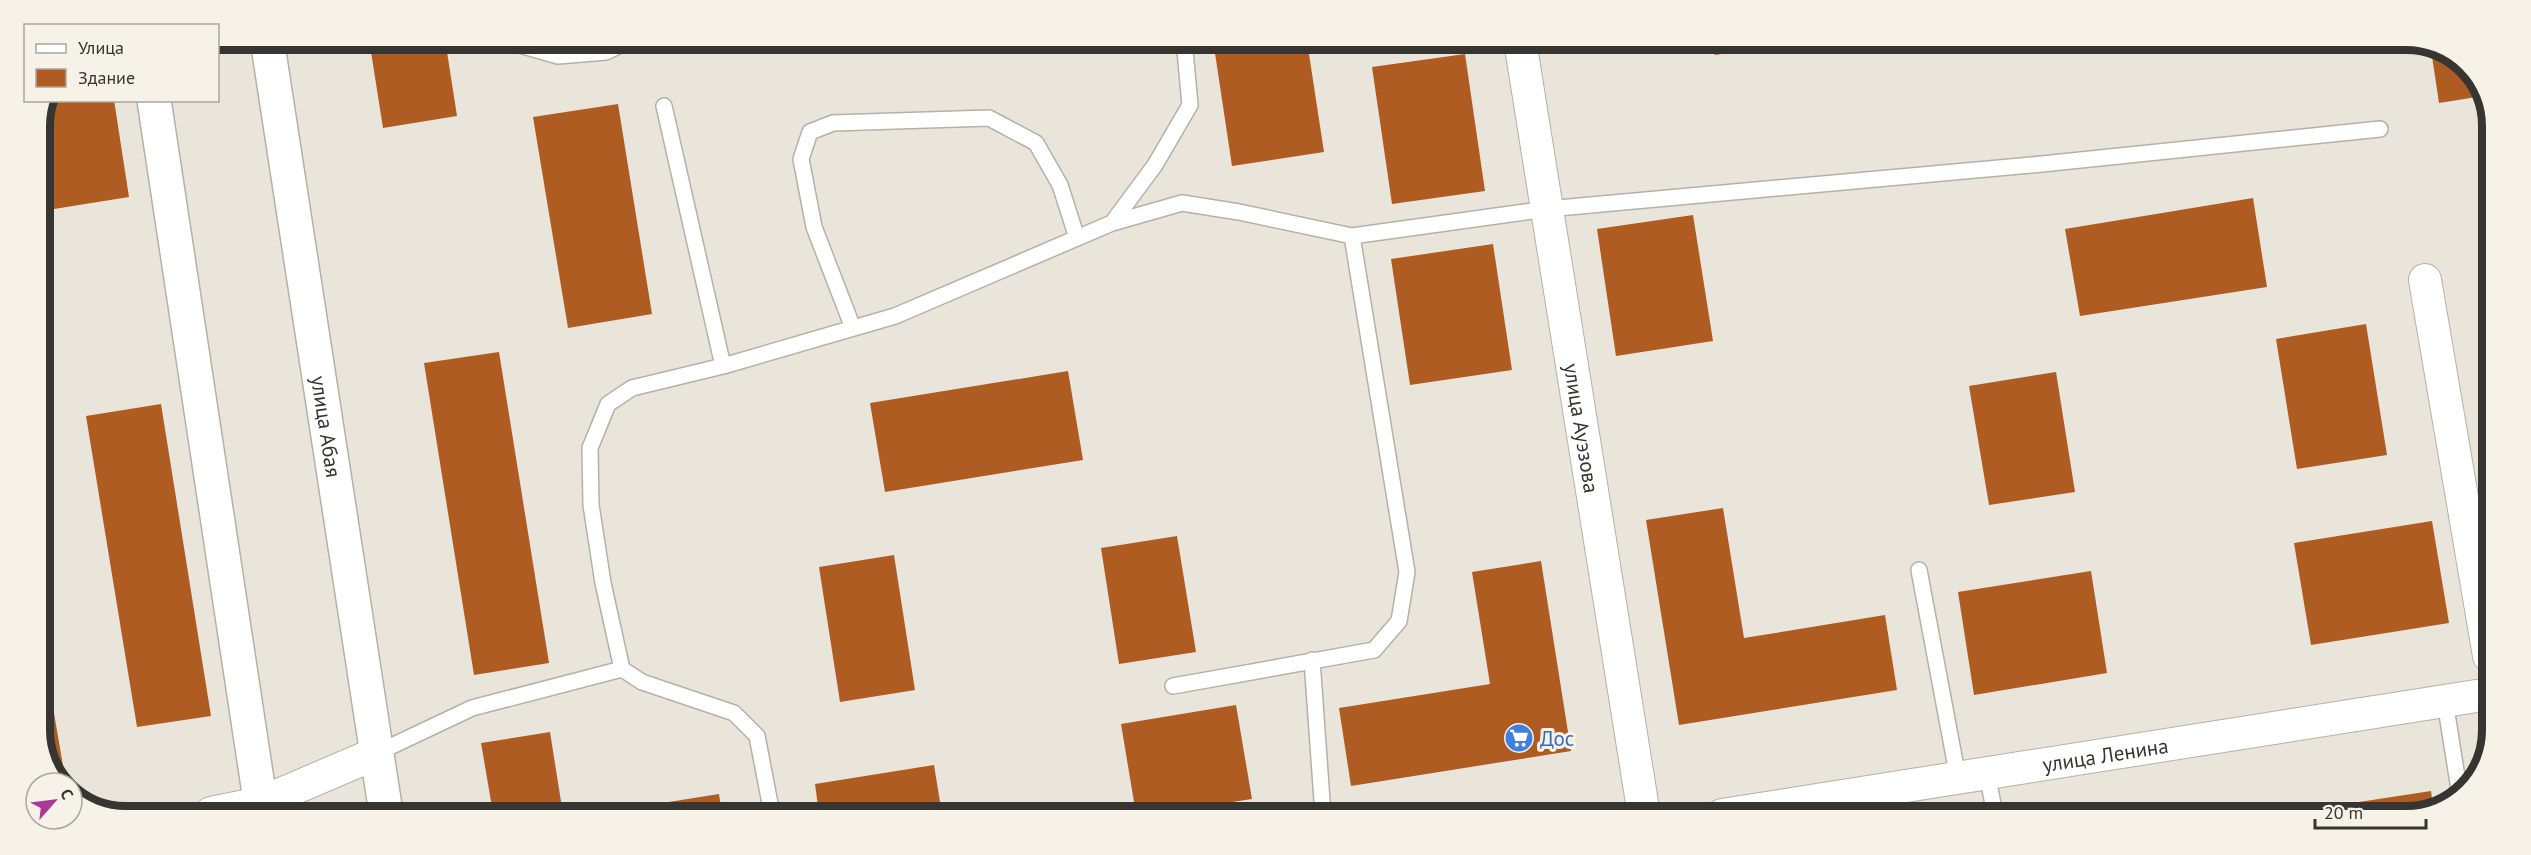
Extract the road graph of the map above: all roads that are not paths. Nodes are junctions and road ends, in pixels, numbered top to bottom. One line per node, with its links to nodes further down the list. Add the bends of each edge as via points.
1 (269, 50): 23 (street, улица Абая)
2 (537, 50): 3 (lane, via 558,56)
3 (610, 50)
4 (1185, 50): 10 (lane, via 1190,105 1155,165)
5 (1521, 50): 9 (street, улица Ауэзова)
6 (154, 102): 26 (street)
7 (664, 106): 15 (lane)
8 (2380, 129): 9 (lane)
9 (1547, 208): 11 (lane); 31 (street, улица Ауэзова)
10 (1112, 223): 11 (lane, via 1182,203); 12 (lane)
11 (1352, 236): 18 (lane, via 1407,572 1399,621 1374,650)
12 (1077, 238): 14 (lane, via 895,316); 14 (lane, via 1060,186 1036,143 989,118 833,123 810,132 801,159 814,226)
13 (2425, 280): 17 (street)
14 (853, 328): 15 (lane)
15 (723, 366): 19 (lane, via 632,388 608,404 590,448 591,505 599,561)
16 (1919, 570): 24 (lane)
17 (2482, 614)
18 (1312, 660): 20 (lane); 30 (lane)
19 (622, 669): 23 (lane, via 472,708); 29 (lane, via 642,682 734,713 757,736)
20 (1173, 686)
21 (2482, 695): 22 (street, улица Ленина)
22 (2445, 701): 24 (street, улица Ленина); 25 (lane)
23 (377, 753): 27 (street); 28 (street, улица Абая)
24 (1972, 776): 32 (street, улица Ленина); 33 (lane)
25 (2458, 784)
26 (261, 806)
27 (265, 806)
28 (385, 806)
29 (770, 806)
30 (1322, 806)
31 (1643, 806)
32 (1780, 806)
33 (1990, 806)

